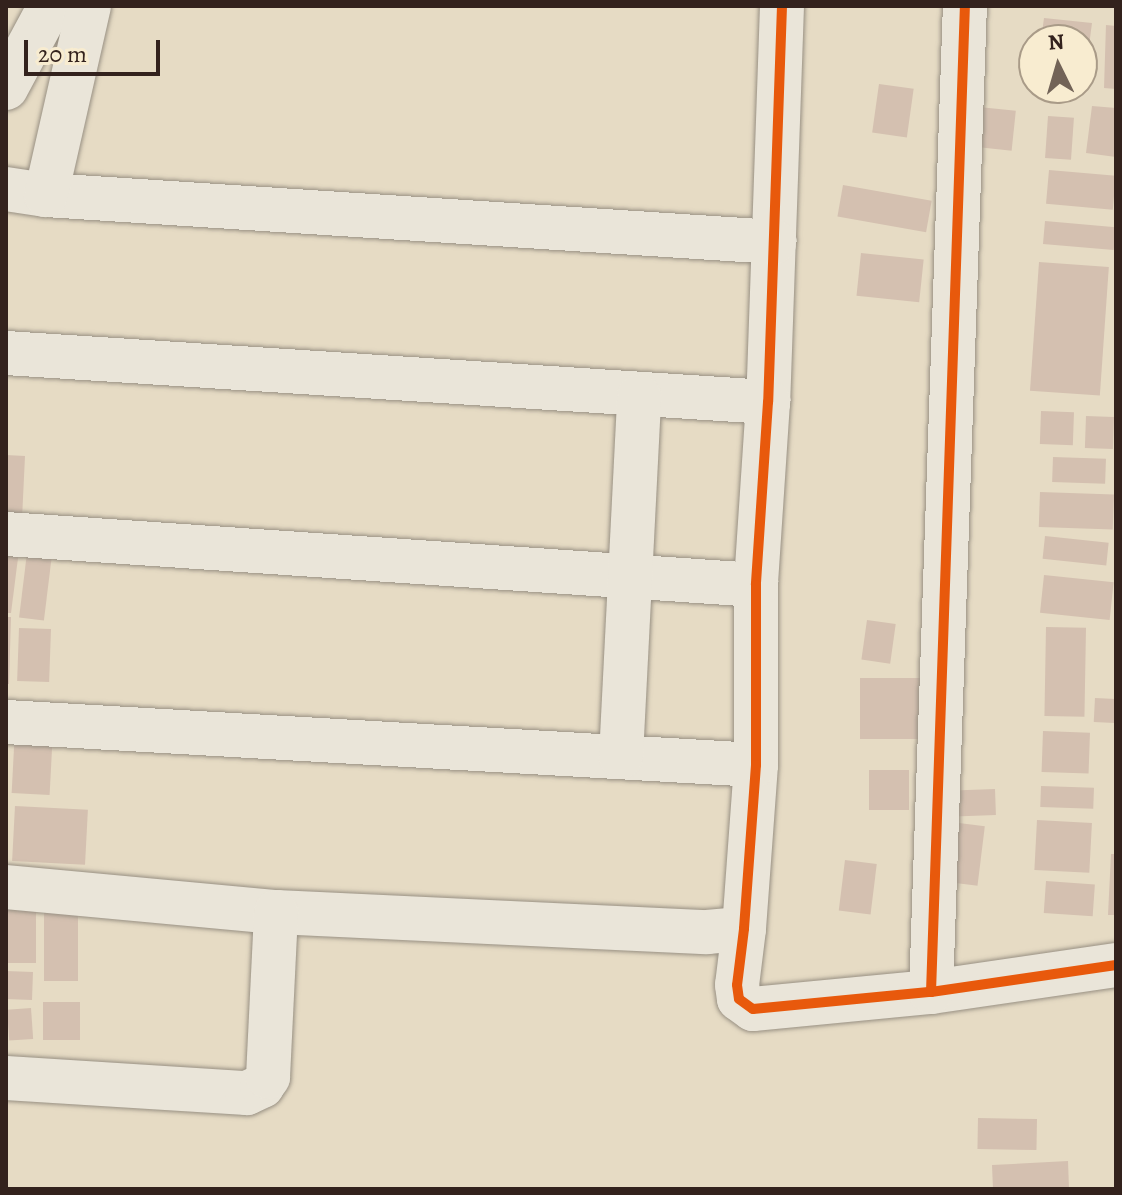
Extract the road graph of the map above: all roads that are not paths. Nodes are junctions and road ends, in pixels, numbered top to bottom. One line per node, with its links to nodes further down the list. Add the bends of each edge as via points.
1 (50, 6): 5 (street)
2 (89, 6): 6 (street)
3 (782, 6): 7 (street)
4 (965, 6): 21 (street)
5 (6, 88)
6 (26, 192): 7 (street)
7 (774, 242): 10 (street)
8 (6, 353): 9 (street)
9 (639, 396): 10 (street); 12 (street)
10 (768, 402): 13 (street)
11 (6, 534): 12 (street)
12 (629, 578): 13 (street); 15 (street)
13 (756, 585): 16 (street)
14 (6, 722): 15 (street)
15 (621, 757): 16 (street)
16 (756, 765): 19 (street)
17 (6, 887): 18 (street)
18 (276, 912): 19 (street, via 707,932); 22 (street, via 268,1077 262,1086 247,1093)
19 (744, 929): 21 (street, via 737,985 739,999 753,1009)
20 (1116, 965): 21 (street)
21 (931, 992)
22 (6, 1078)

